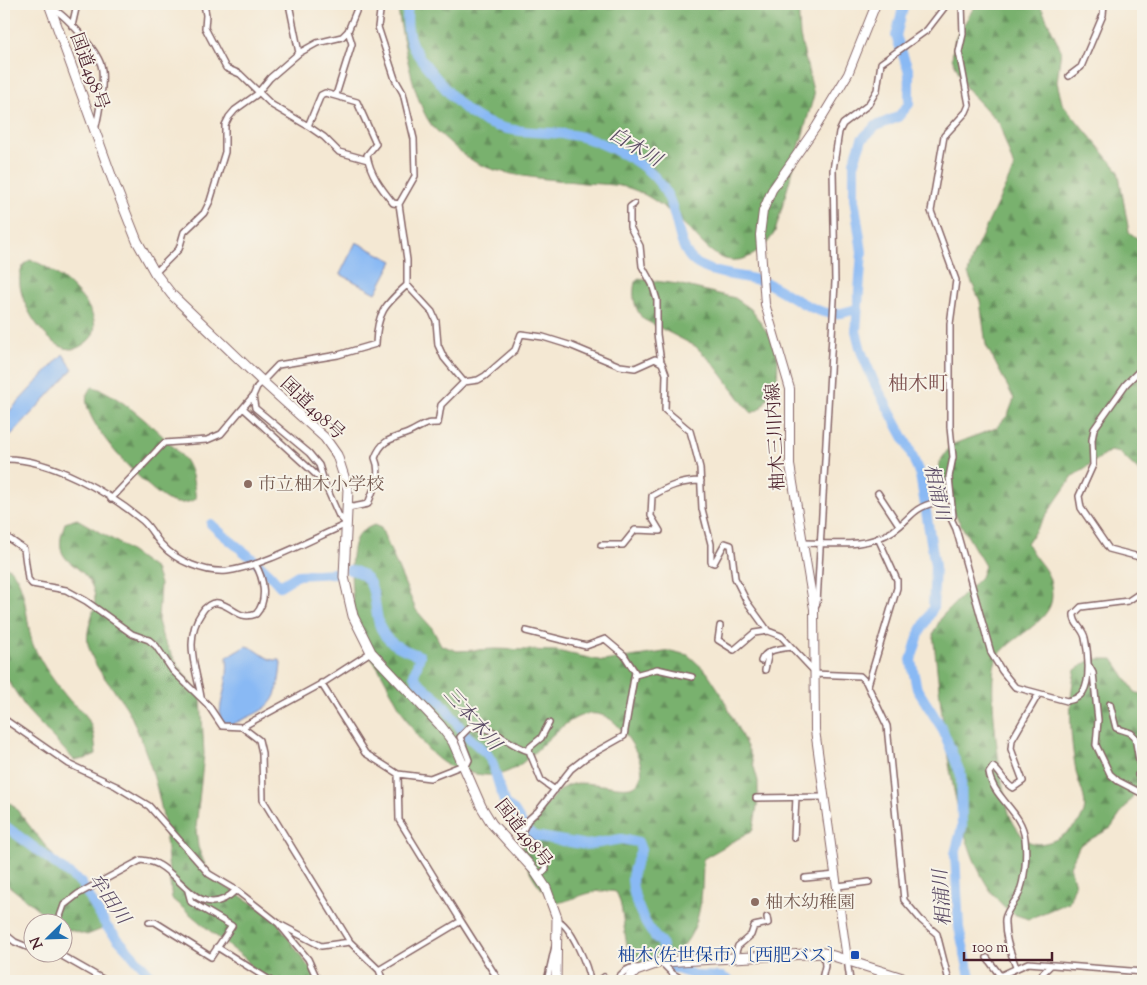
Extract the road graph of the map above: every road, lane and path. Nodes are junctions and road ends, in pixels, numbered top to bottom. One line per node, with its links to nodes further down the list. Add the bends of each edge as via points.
1 (77, 4): 11 (street)
2 (204, 4): 15 (street, via 205,28 226,68 240,74)
3 (289, 4): 13 (street)
4 (359, 4): 12 (street)
5 (382, 4): 20 (street, via 378,27 395,79 403,93 414,139 415,176)
6 (876, 4): 41 (main road, 柚木三川内線, via 848,74 772,190 763,211 760,235 765,304 790,389 790,465)
7 (947, 4): 42 (street, via 927,30 881,63 877,90 868,105 839,132 833,170 835,282)
8 (962, 4): 36 (street, via 963,34 959,52 969,105 944,136 931,210 956,280 950,324 953,457 949,477)
9 (1104, 4): 14 (street, via 1103,15 1080,67)
10 (49, 5): 11 (street); 18 (highway, 国道498号)
11 (72, 26): 18 (street, via 101,65 99,114)
12 (348, 31): 13 (street, via 342,38 317,43); 16 (street, via 352,44)
13 (299, 53): 15 (street)
14 (1069, 76)
15 (258, 91): 17 (street, via 272,106); 22 (street, via 235,110 225,125 225,152 204,213 184,232 179,249)
16 (336, 95): 17 (street, via 328,92 321,95); 19 (street, via 357,102 363,112 376,144 367,155)
17 (308, 126): 19 (street, via 338,152)
18 (95, 130): 22 (highway, 国道498号, via 138,241)
19 (368, 160): 20 (street, via 380,188 393,203)
20 (398, 204): 23 (street, via 406,253)
21 (634, 204): 24 (street, via 630,207 630,227 640,246 642,266 657,300)
22 (155, 273): 26 (highway, 国道498号, via 172,295)
23 (407, 285): 26 (street, via 384,306 376,344 278,365); 27 (street, via 432,312 438,345 444,358)
24 (660, 362): 27 (street, via 655,359 635,368 620,366 572,346 520,334 514,350 485,376); 31 (street, via 666,374 665,410 690,431)
25 (1143, 367): 44 (street, via 1126,384 1094,429 1093,465 1080,496 1081,508 1108,549)
26 (262, 381): 28 (street); 35 (highway, 国道498号, via 325,438 337,455 348,489)
27 (464, 382): 35 (street, via 441,405 438,423 423,423 416,429 387,439 375,458 378,475 368,504)
28 (253, 396): 29 (street); 32 (street, via 255,408 319,465)
29 (243, 408): 32 (street); 34 (street, via 221,434 207,440 164,443)
30 (4, 459): 34 (street, via 50,467)
31 (701, 481): 43 (street, via 685,481 652,496 651,516 660,531 635,530 623,545); 50 (street, via 711,562 718,560 725,543 731,545 740,592)
32 (324, 482): 37 (street, via 339,516)
33 (878, 493): 38 (street)
34 (112, 499): 45 (street, via 145,522 162,546 200,568 226,571)
35 (348, 508): 37 (highway, 国道498号)
36 (953, 522): 38 (street, via 945,506 936,502 919,506); 62 (street, via 991,653 1015,687)
37 (347, 524): 45 (street); 52 (highway, 国道498号, via 344,578 348,603)
38 (899, 525): 40 (street)
39 (4, 535): 63 (street, via 24,549 28,579 32,584 66,590 132,634 148,640)
40 (878, 538): 42 (street, via 866,544); 61 (street, via 897,580 897,588)
41 (802, 543): 42 (street); 47 (main road, 柚木三川内線)
42 (822, 543): 47 (street)
43 (601, 545)
44 (1143, 558)
45 (255, 564): 63 (street, via 261,574 261,609 256,614 243,617 213,603 205,608 193,629 191,652)
46 (1143, 592): 55 (street, via 1128,601 1081,607 1074,614 1085,636)
47 (814, 609): 57 (main road, 柚木三川内線)
48 (720, 626): 50 (street, via 718,640 734,650 754,633)
49 (526, 631): 58 (street, via 586,646 605,638 624,656)
50 (768, 631): 51 (street, via 781,636)
51 (791, 647): 53 (street); 57 (street)
52 (371, 652): 60 (street); 69 (highway, 国道498号, via 440,725)
53 (769, 652): 54 (street); 56 (street)
54 (761, 661)
55 (1087, 662): 62 (street, via 1087,680 1083,692 1075,699 1067,701); 74 (street, via 1093,673 1098,720 1096,745 1110,774)
56 (765, 670)
57 (814, 672): 61 (street, via 860,676); 76 (main road, 柚木三川内線, via 815,730)
58 (635, 675): 59 (street, via 657,670); 73 (street, via 624,736 585,758 571,769)
59 (692, 677)
60 (321, 684): 67 (street); 71 (street, via 365,753)
61 (868, 686): 126 (street, via 887,726 904,900 937,934)
62 (1038, 695): 104 (street, via 1012,740 1011,748 1023,781 1013,788 997,770 993,768 989,773 992,785 1020,821 1025,836 1021,883 1005,917 1007,944)
63 (201, 698): 67 (street, via 222,726)
64 (1110, 704): 70 (street, via 1116,728 1134,737)
65 (4, 719): 84 (street, via 69,764 144,803 210,874)
66 (549, 723): 68 (street)
67 (242, 728): 94 (street, via 259,740 263,800)
68 (529, 752): 69 (street, via 486,728 470,727 460,737 469,760); 73 (street, via 541,780)
69 (465, 766): 71 (street, via 430,778); 80 (highway, 国道498号, via 492,824)
70 (1142, 773): 72 (street, via 1138,775)
71 (398, 774): 89 (street, via 399,820)
72 (1143, 785)
73 (555, 790): 80 (street, via 520,833 546,856 546,869)
74 (1143, 794)
75 (796, 797): 76 (street); 77 (street); 78 (street)
76 (824, 797): 79 (main road, 柚木三川内線)
77 (756, 798)
78 (794, 838)
79 (836, 875): 81 (street); 83 (main road, 柚木三川内線)
80 (538, 876): 88 (highway, 国道498号, via 552,902)
81 (806, 878)
82 (869, 882): 83 (street)
83 (838, 886): 100 (main road, 柚木三川内線)
84 (236, 890): 85 (street, via 220,900 208,901); 91 (street)
85 (188, 891): 86 (street, via 161,866 140,860 78,894 64,905); 96 (street, via 191,902 232,926)
86 (62, 912)
87 (767, 917): 98 (street, via 768,923 754,926 751,935 738,946)
88 (557, 920): 93 (highway, 国道498号); 118 (street, via 563,922 577,945)
89 (462, 921): 106 (street); 115 (street)
90 (149, 922): 96 (street, via 155,922 211,957)
91 (278, 923): 94 (street, via 321,946); 113 (street, via 308,960)
92 (4, 933): 95 (street)
93 (558, 941): 116 (street, via 552,949); 117 (highway, 国道498号)
94 (350, 942): 106 (street)
95 (22, 945)
96 (218, 947): 112 (street)
97 (824, 953): 98 (highway); 100 (highway); 109 (street)
98 (734, 958): 102 (highway)
99 (987, 958): 108 (street)
100 (847, 959): 124 (street); 125 (highway)
101 (72, 962): 111 (street)
102 (661, 962): 105 (highway); 123 (street)
103 (1051, 965): 104 (street, via 1028,963); 107 (street); 128 (street)
104 (1016, 967): 108 (street)
105 (642, 969): 121 (street, via 636,966 626,970); 122 (highway)
106 (379, 970): 114 (street)
107 (1143, 972)
108 (999, 976): 110 (street); 127 (street)
109 (822, 979)
110 (991, 980)
111 (106, 981)
112 (271, 981)
113 (318, 981)
114 (383, 981)
115 (499, 981)
116 (547, 981)
117 (556, 981)
118 (590, 981)
119 (599, 981): 120 (street, via 604,976)
120 (605, 981)
121 (616, 981)
122 (626, 981)
123 (685, 981)
124 (850, 981)
125 (912, 981)
126 (949, 981)
127 (1004, 981)
128 (1039, 981)

